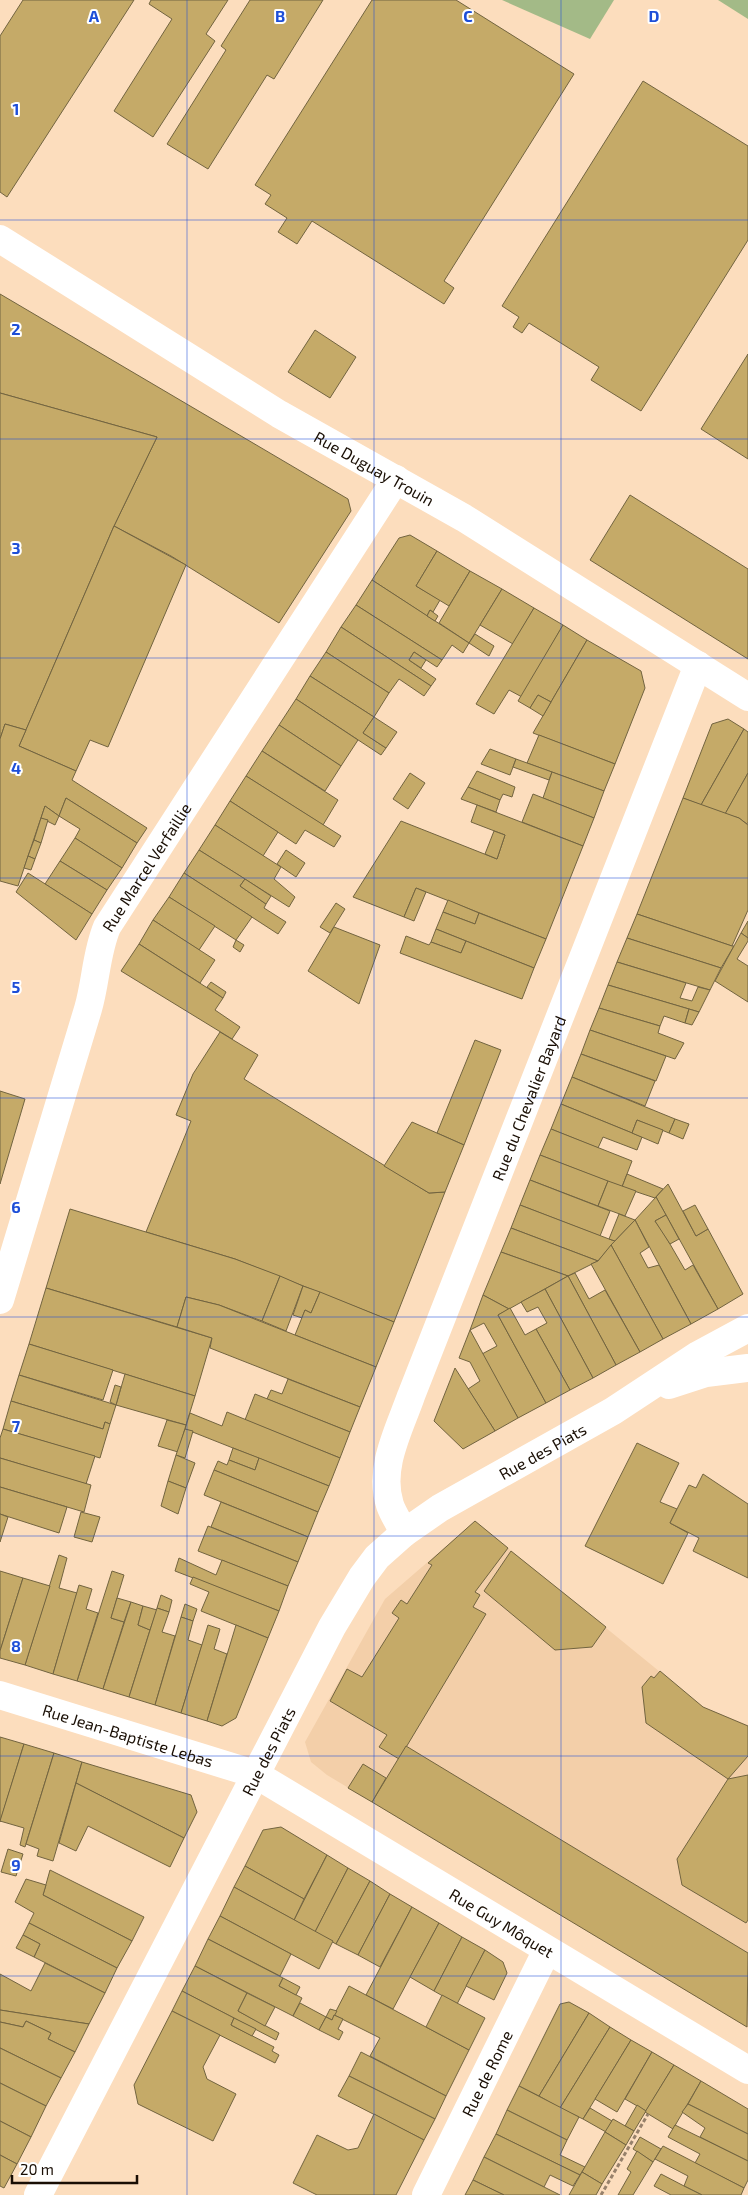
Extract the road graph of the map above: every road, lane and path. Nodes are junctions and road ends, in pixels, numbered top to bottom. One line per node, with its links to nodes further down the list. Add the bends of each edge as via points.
1 (0, 239): 2 (street, Rue Duguay Trouin, via 279,414)
2 (396, 479): 3 (street, Rue Duguay Trouin, via 464,518); 5 (street, Rue Marcel Verfaillie, via 107,927 100,946 88,1009)
3 (698, 666): 4 (street, Rue Duguay Trouin); 9 (street, Rue du Chevalier Bayard, via 388,1460 386,1487 390,1506)
4 (748, 697)
5 (0, 1300)
6 (748, 1328): 8 (street, Rue des Piats, via 698,1355)
7 (748, 1368): 8 (street, Rue des Piats, via 690,1378)
8 (613, 1411): 9 (street, Rue des Piats, via 490,1478)
9 (404, 1532): 11 (street, Rue des Piats, via 377,1557 346,1602)
10 (0, 1695): 11 (street, Rue Jean-Baptiste Lebas)
11 (255, 1774): 12 (street, Rue Guy Môquet); 15 (street, Rue des Piats)
12 (547, 1950): 13 (street, Rue Guy Môquet); 16 (street, Rue de Rome)
13 (748, 2070)
14 (648, 2114): 17 (path)
15 (38, 2195)
16 (426, 2195)
17 (601, 2195)

